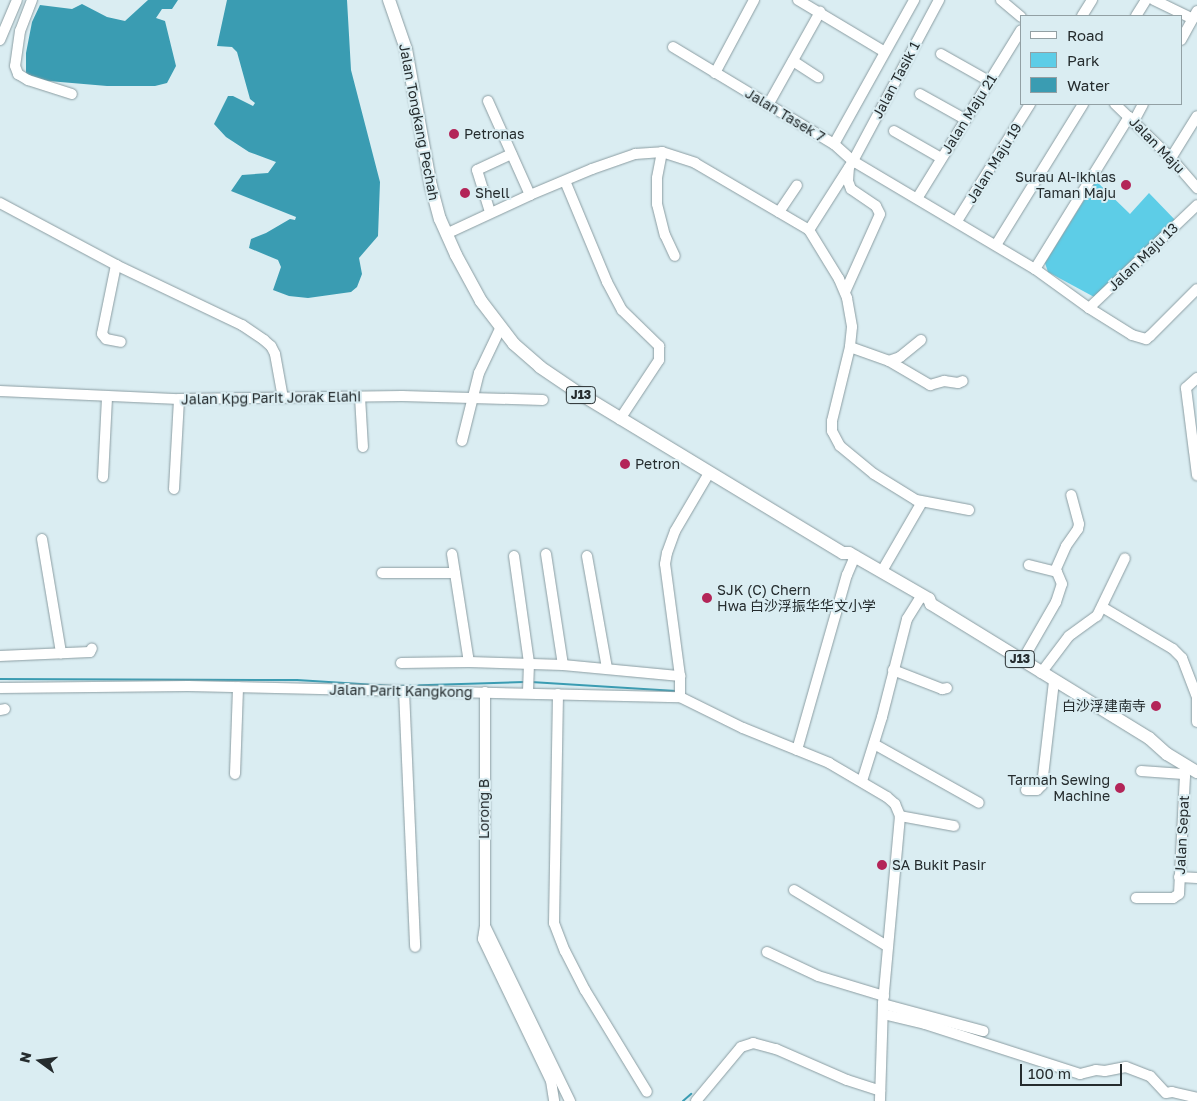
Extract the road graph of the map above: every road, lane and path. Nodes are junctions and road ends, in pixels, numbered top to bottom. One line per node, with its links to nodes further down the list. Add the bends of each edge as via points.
1 (17, 0): 19 (street)
2 (32, 0): 27 (street, via 20,31 15,66 18,74)
3 (389, 0): 56 (main road, Jalan Tongkang Pechah / J13, via 406,49 430,186)
4 (754, 0): 24 (street)
5 (798, 0): 12 (street)
6 (914, 0): 21 (street)
7 (939, 0): 44 (street, Jalan Tasik 1)
8 (1001, 0): 16 (street)
9 (1092, 0): 13 (street)
10 (1146, 0): 14 (street)
11 (1154, 0): 15 (street)
12 (820, 12): 21 (street); 23 (street)
13 (1083, 15)
14 (1137, 15)
15 (1195, 15): 18 (street)
16 (1020, 16)
17 (1020, 32): 26 (street, Jalan Maju 21)
18 (1182, 38)
19 (0, 40)
20 (673, 47): 24 (street, Jalan Tasek 7)
21 (885, 52): 39 (street)
22 (941, 54): 26 (street)
23 (793, 61): 25 (street); 30 (street)
24 (715, 73): 30 (street, Jalan Tasek 7)
25 (818, 77)
26 (989, 81): 36 (street, Jalan Maju 21)
27 (72, 94)
28 (920, 94): 36 (street)
29 (488, 100): 41 (street)
30 (768, 105): 39 (street, Jalan Tasek 7)
31 (1029, 105): 54 (street, Jalan Maju 19)
32 (1082, 105): 57 (street)
33 (1117, 105): 37 (street, Jalan Maju)
34 (1142, 105): 37 (street)
35 (1197, 116): 43 (street)
36 (965, 119): 42 (street, Jalan Maju 21)
37 (1132, 119): 43 (street, Jalan Maju); 60 (street)
38 (894, 131): 42 (street)
39 (834, 144): 44 (street, Jalan Tasek 7)
40 (662, 152): 45 (street, via 635,154); 53 (street, via 695,163); 58 (street, via 657,178 658,204 664,235)
41 (512, 154): 48 (street); 52 (street, via 477,170)
42 (941, 158): 49 (street, Jalan Maju 21)
43 (1171, 158): 47 (street, Jalan Maju)
44 (851, 164): 49 (street, Jalan Tasek 7); 55 (street, Jalan Tasik 1); 62 (street, via 848,181 851,189 876,206 880,214)
45 (565, 181): 48 (street); 78 (street, via 622,310 659,346 659,360)
46 (796, 185): 53 (street)
47 (1197, 188)
48 (530, 195): 52 (street)
49 (918, 198): 54 (street, Jalan Tasek 7)
50 (0, 203): 59 (street)
51 (1197, 205): 63 (street, Jalan Maju 13)
52 (490, 212): 56 (street)
53 (778, 212): 55 (street)
54 (958, 221): 57 (street, Jalan Tasek 7)
55 (809, 230): 62 (street)
56 (446, 234): 64 (main road, Jalan Tongkang Pechah / J13, via 481,301)
57 (996, 245): 60 (street, Jalan Tasek 7)
58 (675, 256)
59 (116, 265): 66 (street, via 102,334 106,339); 74 (street, via 242,325 264,340 275,354)
60 (1035, 269): 63 (street, Jalan Tasek 7)
61 (1197, 289): 63 (street, Jalan Tasek 7, via 1150,336 1140,338)
62 (845, 292): 67 (street, via 852,327)
63 (1089, 308)
64 (500, 328): 72 (street); 78 (main road, Jalan Tongkang Pechah / J13, via 546,371)
65 (921, 340): 68 (street, via 900,357)
66 (121, 342)
67 (850, 347): 68 (street); 87 (street, via 832,421 834,438 874,474)
68 (889, 361): 70 (street, via 930,385)
69 (1197, 378): 79 (street, via 1186,388)
70 (962, 381)
71 (0, 391): 76 (street, Jalan Kpg Parit Jorak Elahi)
72 (472, 396): 73 (street, Jalan Kpg Parit Jorak Elahi); 75 (street, Jalan Kpg Parit Jorak Elahi); 80 (street)
73 (360, 397): 74 (street, Jalan Kpg Parit Jorak Elahi); 81 (street)
74 (283, 398): 77 (street, Jalan Kpg Parit Jorak Elahi)
75 (543, 400)
76 (107, 401): 77 (street, Jalan Kpg Parit Jorak Elahi); 84 (street)
77 (179, 403): 85 (street)
78 (620, 418): 82 (main road, Jalan Tongkang Pechah / J13)
79 (1195, 439): 83 (street)
80 (462, 441)
81 (363, 447)
82 (709, 473): 94 (main road, Jalan Tongkang Pechah / J13); 114 (street, via 675,531 667,553)
83 (1197, 475)
84 (103, 477)
85 (174, 489)
86 (1071, 495): 98 (street, via 1078,529)
87 (922, 502): 88 (street); 97 (street)
88 (968, 510)
89 (42, 539): 104 (street)
90 (452, 554): 100 (street)
91 (546, 554): 110 (street)
92 (514, 556): 109 (street)
93 (587, 556): 111 (street)
94 (850, 557): 97 (main road, Jalan Tongkang Pechah / J13); 101 (main road, Jalan Tongkang Pechah / J13); 127 (street)
95 (1125, 558): 102 (street)
96 (1029, 565): 98 (street)
97 (882, 571): 101 (main road, Jalan Tongkang Pechah / J13)
98 (1055, 571): 106 (street, via 1062,584 1058,596)
99 (382, 573): 100 (street)
100 (455, 573): 107 (street)
101 (924, 600): 106 (main road, Jalan Tongkang Pechah / J13); 112 (street, via 907,619)
102 (1102, 607): 113 (street, via 1097,616 1068,636); 123 (street, via 1173,649 1182,658)
103 (92, 648): 104 (street, via 90,652)
104 (62, 653): 105 (street)
105 (0, 656)
106 (1022, 661): 113 (main road, Jalan Tongkang Pechah / J13)
107 (469, 662): 108 (street); 109 (street)
108 (401, 663)
109 (529, 663): 110 (street); 116 (street)
110 (563, 665): 111 (street)
111 (607, 668): 114 (street)
112 (893, 670): 119 (street, via 942,689); 126 (street)
113 (1041, 673): 115 (main road, Jalan Tongkang Pechah / J13)
114 (680, 676): 124 (street)
115 (1054, 681): 128 (main road, Jalan Tongkang Pechah / J13, via 1149,738); 132 (street, via 1042,786 1037,790)
116 (528, 685): 121 (street, Jalan Parit Kangkong); 122 (street, Jalan Parit Kangkong)
117 (238, 687): 118 (street, Jalan Parit Kangkong); 120 (street, Jalan Parit Kangkong); 130 (street)
118 (0, 688)
119 (947, 688)
120 (404, 691): 121 (street, Jalan Parit Kangkong); 141 (street)
121 (486, 692): 143 (street, Lorong B, via 485,926)
122 (558, 694): 124 (street, Jalan Parit Kangkong); 146 (street, via 554,923 584,990)
123 (1196, 695): 125 (street)
124 (680, 697): 127 (street)
125 (1197, 722)
126 (874, 744): 131 (street); 133 (street)
127 (797, 750): 131 (street)
128 (1192, 769): 129 (street); 136 (street, Jalan Sepat)
129 (1140, 771)
130 (234, 774)
131 (862, 781): 134 (street, via 895,804)
132 (1026, 790)
133 (979, 803)
134 (900, 816): 135 (street); 140 (street)
135 (954, 826)
136 (1179, 878): 137 (street); 139 (street, Jalan Sepat, via 1176,898)
137 (1197, 878)
138 (794, 890): 140 (street)
139 (1136, 898)
140 (887, 946): 144 (street)
141 (415, 947)
142 (767, 952): 144 (street)
143 (495, 958): 149 (street, via 551,1081); 150 (street)
144 (883, 1005): 145 (street); 147 (street); 148 (street, via 925,1024 1080,1074 1126,1067 1150,1076 1164,1092)
145 (983, 1031)
146 (647, 1092)
147 (880, 1096): 151 (street, via 785,1052 752,1043 741,1047)
148 (1197, 1098)
149 (554, 1101)
150 (570, 1101)
151 (696, 1101)

